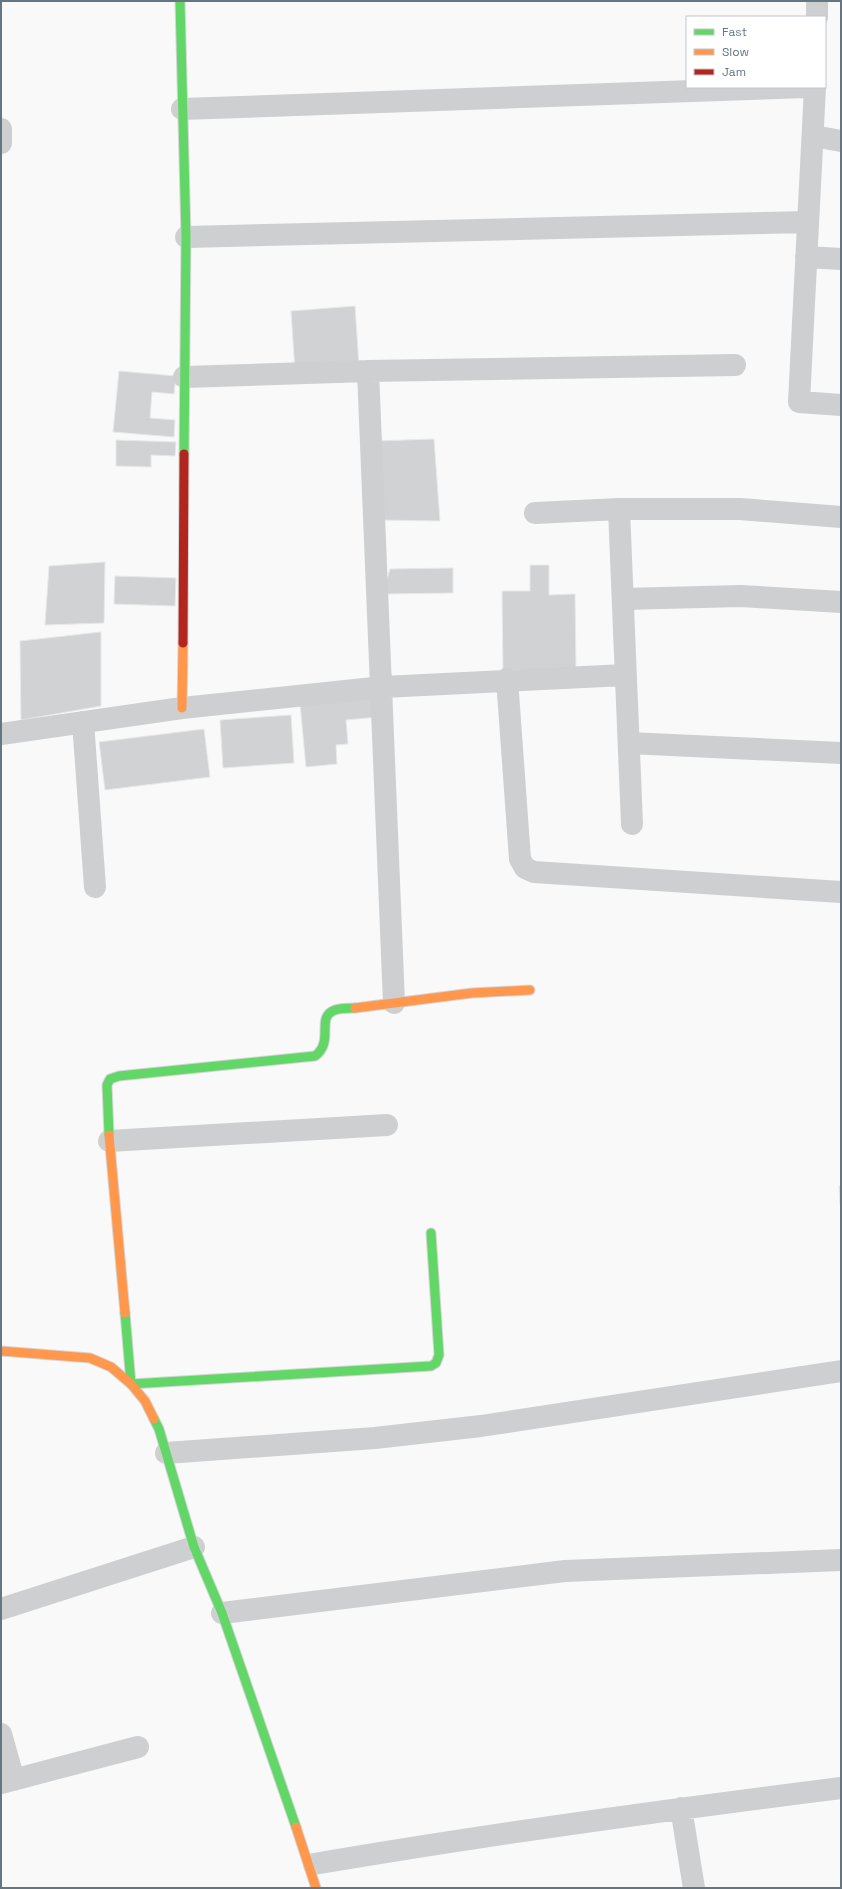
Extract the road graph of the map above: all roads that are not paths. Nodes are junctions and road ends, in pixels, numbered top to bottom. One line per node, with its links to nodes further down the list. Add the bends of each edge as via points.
1 (180, 1): 6 (street)
2 (817, 1): 3 (street)
3 (817, 16)
4 (779, 88): 6 (street)
5 (815, 88): 8 (street)
6 (182, 109): 12 (street)
7 (1, 130): 10 (street)
8 (813, 136): 9 (street); 11 (street)
9 (841, 141)
10 (1, 143)
11 (808, 222): 12 (street); 13 (street)
12 (186, 237): 17 (street)
13 (806, 257): 14 (street); 18 (street, via 799,402)
14 (841, 259)
15 (735, 365): 16 (street)
16 (368, 371): 17 (street); 26 (street)
17 (184, 377): 27 (street)
18 (841, 405)
19 (619, 508): 20 (street); 21 (street, via 740,510); 22 (street)
20 (535, 513)
21 (841, 517)
22 (623, 599): 23 (street, via 741,596); 24 (street)
23 (841, 602)
24 (626, 675): 25 (street); 30 (street)
25 (507, 679): 26 (street); 34 (street, via 520,859 525,868 534,872)
26 (383, 687): 27 (street); 36 (street)
27 (182, 708): 28 (street)
28 (83, 722): 29 (street); 33 (street)
29 (1, 734)
30 (629, 743): 31 (street); 32 (street)
31 (841, 753)
32 (632, 824)
33 (95, 886)
34 (841, 892)
35 (530, 990): 36 (street, via 472,993)
36 (394, 1003): 38 (street, via 328,1013 325,1019 326,1046 315,1056 110,1079 107,1085)
37 (387, 1125): 38 (street)
38 (109, 1141): 42 (street)
39 (431, 1233): 42 (street, via 439,1355 436,1363 430,1366)
40 (1, 1351): 42 (street, via 90,1358 110,1367)
41 (841, 1371): 43 (street, via 481,1426 375,1438)
42 (132, 1384): 43 (street, via 145,1401 159,1429)
43 (166, 1453): 44 (street)
44 (194, 1547): 46 (street); 47 (street)
45 (841, 1560): 47 (street, via 565,1571)
46 (1, 1609)
47 (222, 1613): 54 (street)
48 (1, 1734): 50 (street)
49 (138, 1747): 50 (street)
50 (7, 1782)
51 (841, 1788): 52 (street)
52 (680, 1808): 53 (street); 55 (street)
53 (314, 1864)
54 (316, 1888)
55 (694, 1888)

